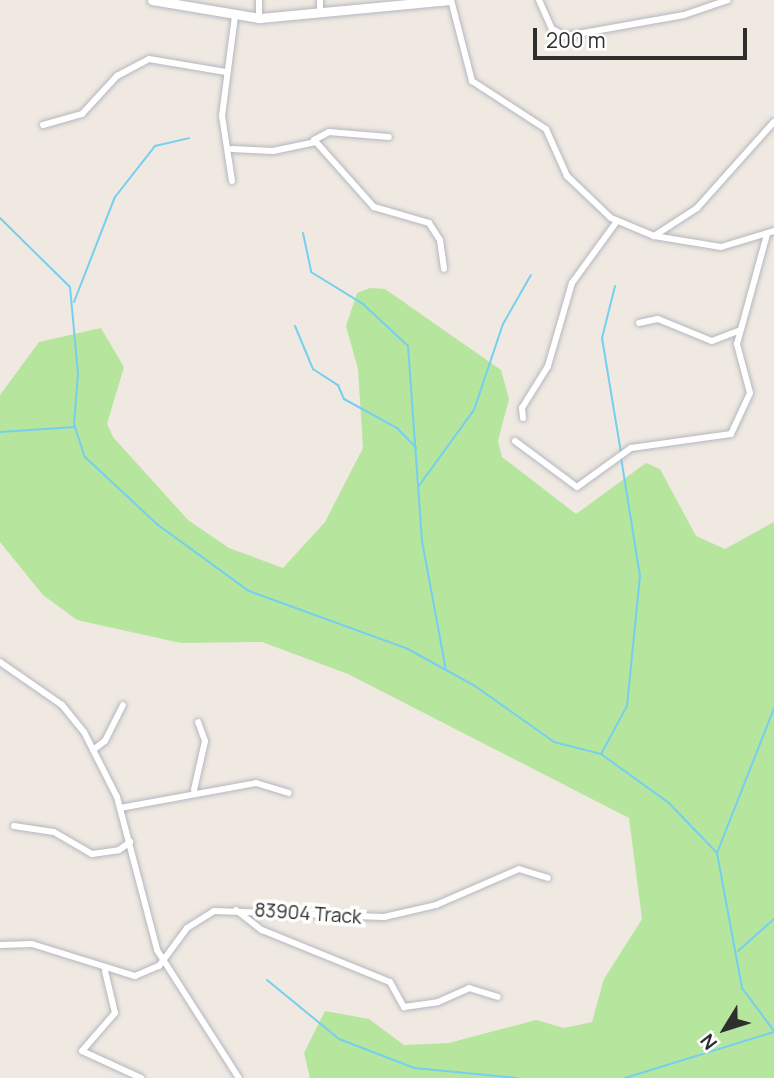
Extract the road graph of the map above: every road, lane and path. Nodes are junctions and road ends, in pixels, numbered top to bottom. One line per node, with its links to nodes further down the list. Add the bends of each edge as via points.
1 (152, 0): 7 (street)
2 (259, 0): 11 (street)
3 (320, 0): 9 (street)
4 (445, 0): 8 (street); 19 (street, via 472,81 546,129 567,176)
5 (540, 0): 6 (street, via 552,29 566,36 684,15)
6 (728, 0)
7 (191, 4): 10 (street)
8 (363, 5): 9 (street)
9 (320, 14): 11 (street)
10 (235, 16): 11 (street); 12 (street)
11 (259, 18)
12 (226, 72): 14 (street, via 149,59 117,76 82,114); 17 (street, via 222,116)
13 (774, 122): 21 (street, via 693,212)
14 (43, 125)
15 (389, 137): 16 (street, via 329,132)
16 (309, 141): 17 (street, via 273,151); 22 (street, via 360,184 374,207 429,223 440,240)
17 (232, 149): 18 (street)
18 (232, 181)
19 (617, 221): 21 (street); 25 (street, via 572,283 548,366 522,408)
20 (770, 233): 21 (street, via 721,247); 24 (street)
21 (654, 236)
22 (444, 269)
23 (639, 323): 24 (street, via 658,319 712,341)
24 (740, 330): 26 (street, via 737,346 750,390 741,420 726,438 631,448 577,487)
25 (523, 418)
26 (515, 440)
27 (0, 662): 30 (street, via 62,705)
28 (123, 705): 30 (street, via 105,741)
29 (198, 722): 31 (street, via 205,741)
30 (93, 750): 33 (street)
31 (194, 790): 32 (street, via 261,783); 33 (street)
32 (288, 793)
33 (120, 808): 35 (street)
34 (14, 826): 35 (street, via 54,832 92,854 119,850)
35 (130, 842): 39 (street, via 148,928)
36 (548, 878): 37 (street, 83904 Track, via 519,869 436,905 384,917)
37 (236, 910): 39 (street, 83904 Track, via 214,911 191,925); 41 (street, via 262,930 390,982 404,1007 438,1002 468,988)
38 (0, 945): 40 (street, via 32,944)
39 (163, 962): 40 (street, via 135,976); 43 (street)
40 (104, 971): 42 (street, via 114,1013 82,1051)
41 (498, 996)
42 (141, 1078)
43 (239, 1078)

